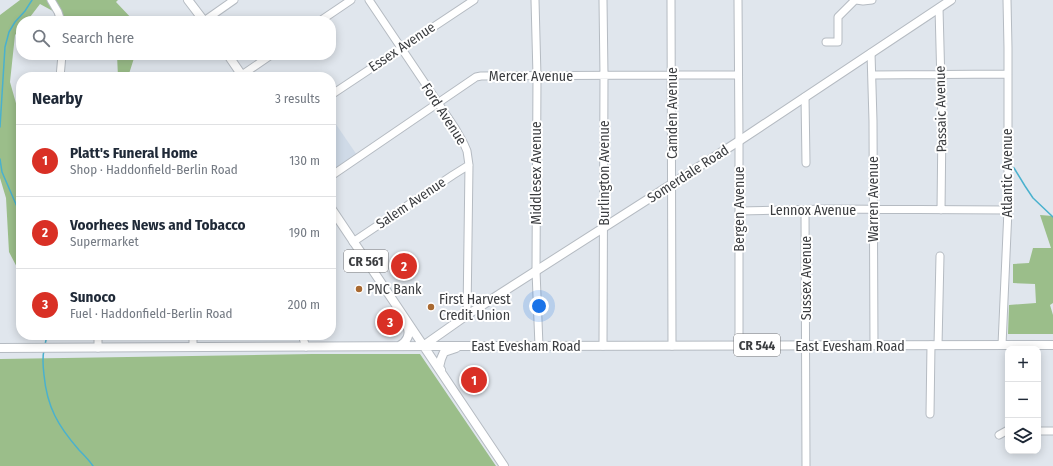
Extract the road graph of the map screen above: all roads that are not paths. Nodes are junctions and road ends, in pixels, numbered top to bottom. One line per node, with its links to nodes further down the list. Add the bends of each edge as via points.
1 (51, 0): 16 (street)
2 (188, 0): 17 (main road)
3 (234, 0): 18 (street)
4 (351, 0): 19 (street)
5 (369, 0): 21 (street, Ford Avenue)
6 (474, 0): 21 (street, Essex Avenue)
7 (535, 0): 35 (street, Middlesex Avenue)
8 (603, 0): 31 (street, Burlington Avenue)
9 (671, 0): 32 (street, Camden Avenue)
10 (738, 0): 33 (street, Bergen Avenue)
11 (855, 0): 12 (street); 20 (street, via 838,17 838,42)
12 (872, 0)
13 (951, 0): 15 (main road, Somerdale Road)
14 (1007, 0): 30 (street, Atlantic Avenue)
15 (939, 8): 22 (main road, Somerdale Road); 29 (street, Passaic Avenue)
16 (59, 16)
17 (200, 16)
18 (211, 16)
19 (327, 16)
20 (826, 42)
21 (401, 48): 36 (street, Essex Avenue); 38 (street, Ford Avenue)
22 (871, 54): 34 (street, Warren Avenue); 37 (main road, Somerdale Road)
23 (62, 60): 26 (street)
24 (231, 60): 27 (main road)
25 (264, 60): 28 (street)
26 (60, 72)
27 (239, 72)
28 (248, 72)
29 (940, 74): 30 (street); 34 (street); 47 (street, Passaic Avenue)
30 (1008, 74): 48 (street, Atlantic Avenue)
31 (604, 75): 32 (street, Mercer Avenue); 35 (street, Mercer Avenue); 50 (street, Burlington Avenue)
32 (671, 75): 33 (street, Mercer Avenue); 43 (street, Camden Avenue)
33 (738, 75): 39 (street, Bergen Avenue)
34 (872, 75): 46 (street, Warren Avenue)
35 (537, 76): 38 (street, Mercer Avenue, via 476,77); 53 (street, Middlesex Avenue)
36 (336, 92)
37 (806, 97): 39 (main road, Somerdale Road); 40 (street)
38 (438, 103): 41 (street, Ford Avenue, via 464,144); 42 (street, Mercer Avenue)
39 (739, 141): 43 (main road, Somerdale Road); 44 (street, Bergen Avenue)
40 (806, 163)
41 (469, 165): 51 (street, Salem Avenue); 54 (street, Ford Avenue)
42 (336, 173)
43 (672, 184): 50 (main road, Somerdale Road); 69 (street, Camden Avenue)
44 (739, 210): 45 (street, Lennox Avenue); 59 (street, Bergen Avenue)
45 (805, 210): 46 (street, Lennox Avenue); 70 (street, Sussex Avenue)
46 (874, 210): 47 (street, Lennox Avenue); 60 (street, Warren Avenue)
47 (941, 210): 48 (street, Lennox Avenue)
48 (1008, 210): 62 (street, Atlantic Avenue)
49 (336, 215): 51 (main road, CR 561)
50 (604, 228): 53 (main road, Somerdale Road); 68 (street, Burlington Avenue)
51 (354, 242): 55 (main road, CR 561)
52 (940, 256): 61 (street)
53 (536, 271): 54 (main road, Somerdale Road); 67 (street, Middlesex Avenue)
54 (467, 315): 65 (main road, Somerdale Road)
55 (407, 322): 64 (main road, via 408,337); 65 (main road, CR 561)
56 (98, 340): 74 (street)
57 (193, 340): 71 (street)
58 (304, 340): 72 (street)
59 (738, 345): 69 (main road, East Evesham Road / CR 544); 70 (main road, East Evesham Road / CR 544)
60 (874, 345): 61 (main road, East Evesham Road / CR 544); 70 (main road, East Evesham Road / CR 544)
61 (935, 345): 62 (main road, East Evesham Road / CR 544); 76 (street)
62 (1002, 345): 63 (main road, East Evesham Road / CR 544)
63 (1053, 345)
64 (399, 346): 65 (main road, East Evesham Road / CR 544); 72 (main road, East Evesham Road / CR 544)
65 (423, 346): 66 (main road, East Evesham Road / CR 544); 75 (main road, CR 561)
66 (460, 346): 67 (main road, East Evesham Road / CR 544); 75 (main road, via 444,352 439,367)
67 (539, 346): 68 (main road, East Evesham Road / CR 544)
68 (604, 346): 69 (main road, East Evesham Road / CR 544)
69 (672, 346)
70 (806, 346): 82 (street, Sussex Avenue)
71 (192, 347): 72 (main road, East Evesham Road / CR 544); 74 (main road, East Evesham Road / CR 544)
72 (306, 347)
73 (0, 348): 74 (main road, East Evesham Road / CR 544)
74 (98, 348)
75 (442, 374): 81 (main road, CR 561)
76 (930, 414)
77 (1041, 430): 78 (street)
78 (1053, 431)
79 (1005, 432): 80 (street)
80 (999, 435)
81 (504, 466)
82 (806, 466)

